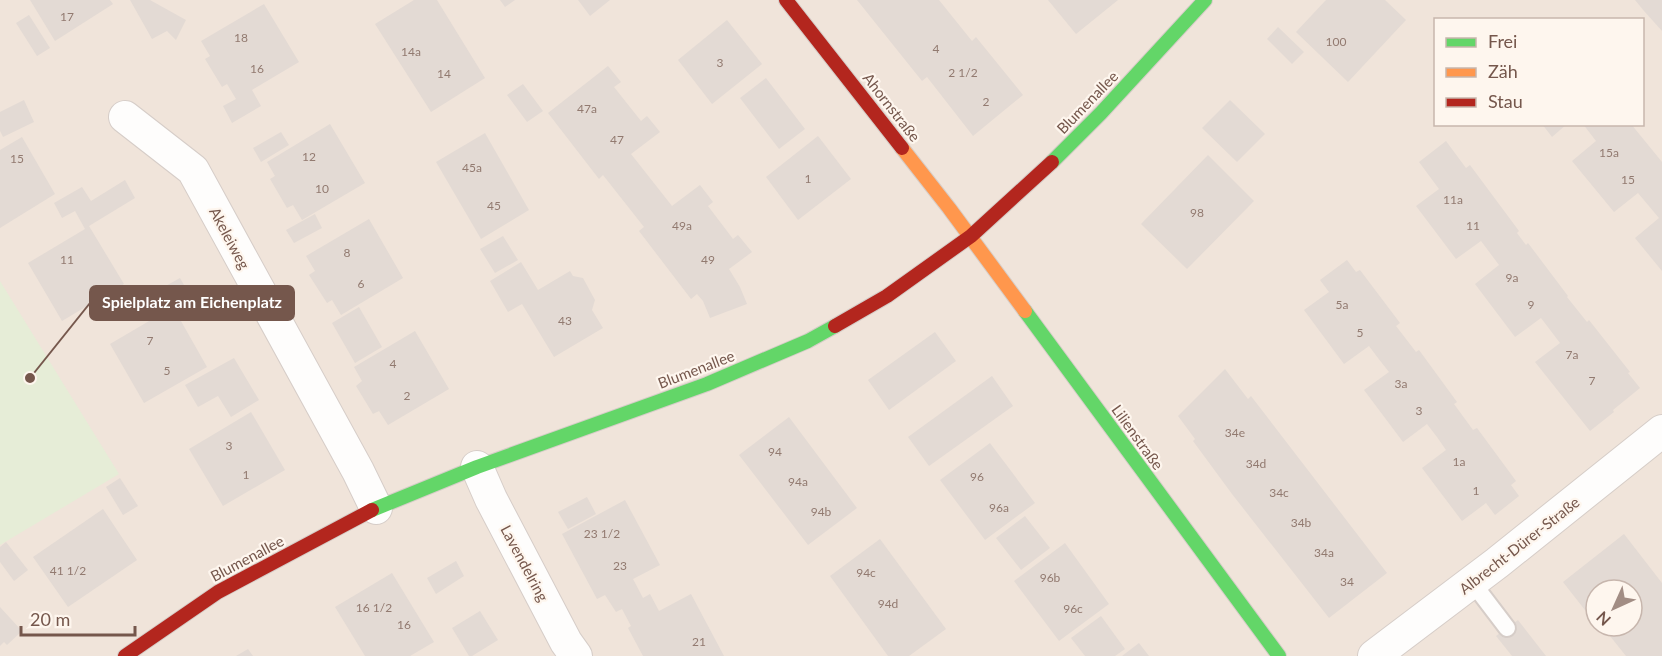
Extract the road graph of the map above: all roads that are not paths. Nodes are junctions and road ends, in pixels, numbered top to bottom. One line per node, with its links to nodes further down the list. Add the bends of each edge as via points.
1 (786, 0): 4 (street, Ahornstraße)
2 (1205, 0): 4 (street, Blumenallee, via 1101,113)
3 (125, 117): 7 (street, Akeleiweg, via 193,170)
4 (970, 236): 6 (street, Blumenallee, via 887,296 808,341 707,384); 12 (street, Lilienstraße)
5 (1662, 431): 8 (street, Albrecht-Dürer-Straße)
6 (477, 467): 7 (street, Blumenallee); 11 (street, Lavendelring)
7 (376, 508): 10 (street, Blumenallee, via 218,592)
8 (1472, 582): 9 (lane); 13 (street, Albrecht-Dürer-Straße)
9 (1507, 628)
10 (124, 656)
11 (576, 656)
12 (1279, 656)
13 (1374, 656)

